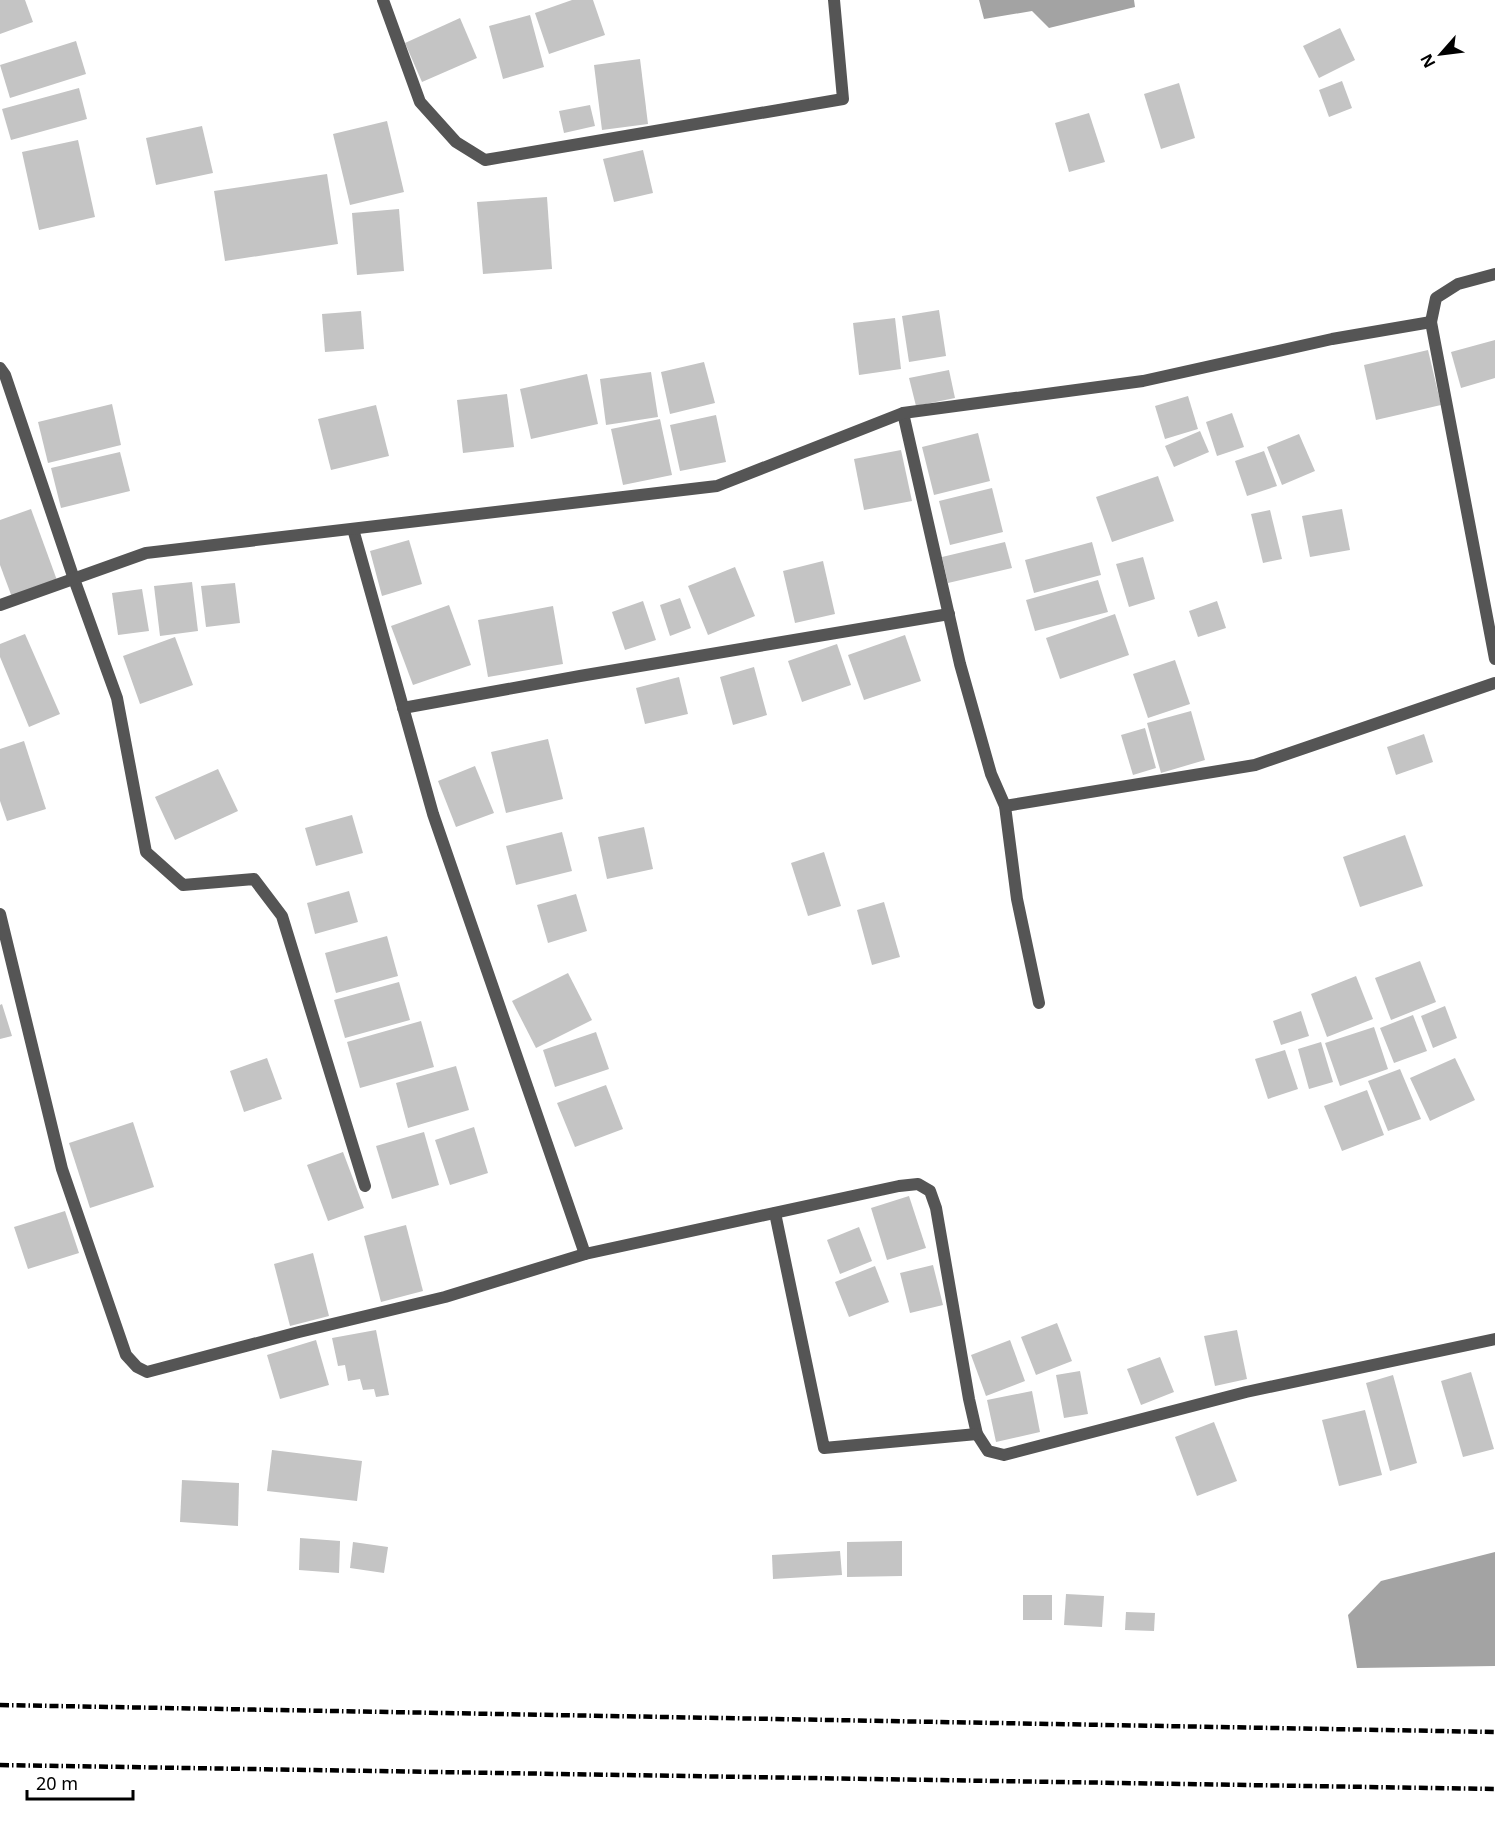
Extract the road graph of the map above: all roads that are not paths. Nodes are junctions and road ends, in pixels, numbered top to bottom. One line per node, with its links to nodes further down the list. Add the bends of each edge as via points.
1 (383, 0): 2 (street, via 420,102 456,142 485,160 843,99)
2 (834, 0)
3 (1495, 274): 4 (street, via 1458,284 1436,298)
4 (1431, 322): 6 (street, via 1332,339 1143,381); 11 (street)
5 (0, 368): 8 (street)
6 (903, 413): 7 (street, via 717,486); 10 (street)
7 (353, 529): 8 (street, via 146,553); 13 (street)
8 (74, 579): 9 (street); 17 (street, via 117,698 146,852 183,885 254,879 282,916)
9 (0, 605)
10 (949, 614): 13 (street); 14 (street, via 991,774)
11 (1495, 659)
12 (1495, 683): 14 (street, via 1255,765)
13 (403, 708): 19 (street, via 433,814)
14 (1005, 806): 16 (street, via 1017,898)
15 (0, 914): 19 (street, via 62,1169 126,1355 137,1367 147,1372 444,1297)
16 (1039, 1003)
17 (365, 1186)
18 (775, 1213): 19 (street); 21 (street, via 824,1448); 21 (street, via 898,1186 918,1184 930,1191)
19 (585, 1254)
20 (1495, 1339): 21 (street, via 1246,1392 1004,1455 988,1450)
21 (977, 1434)

